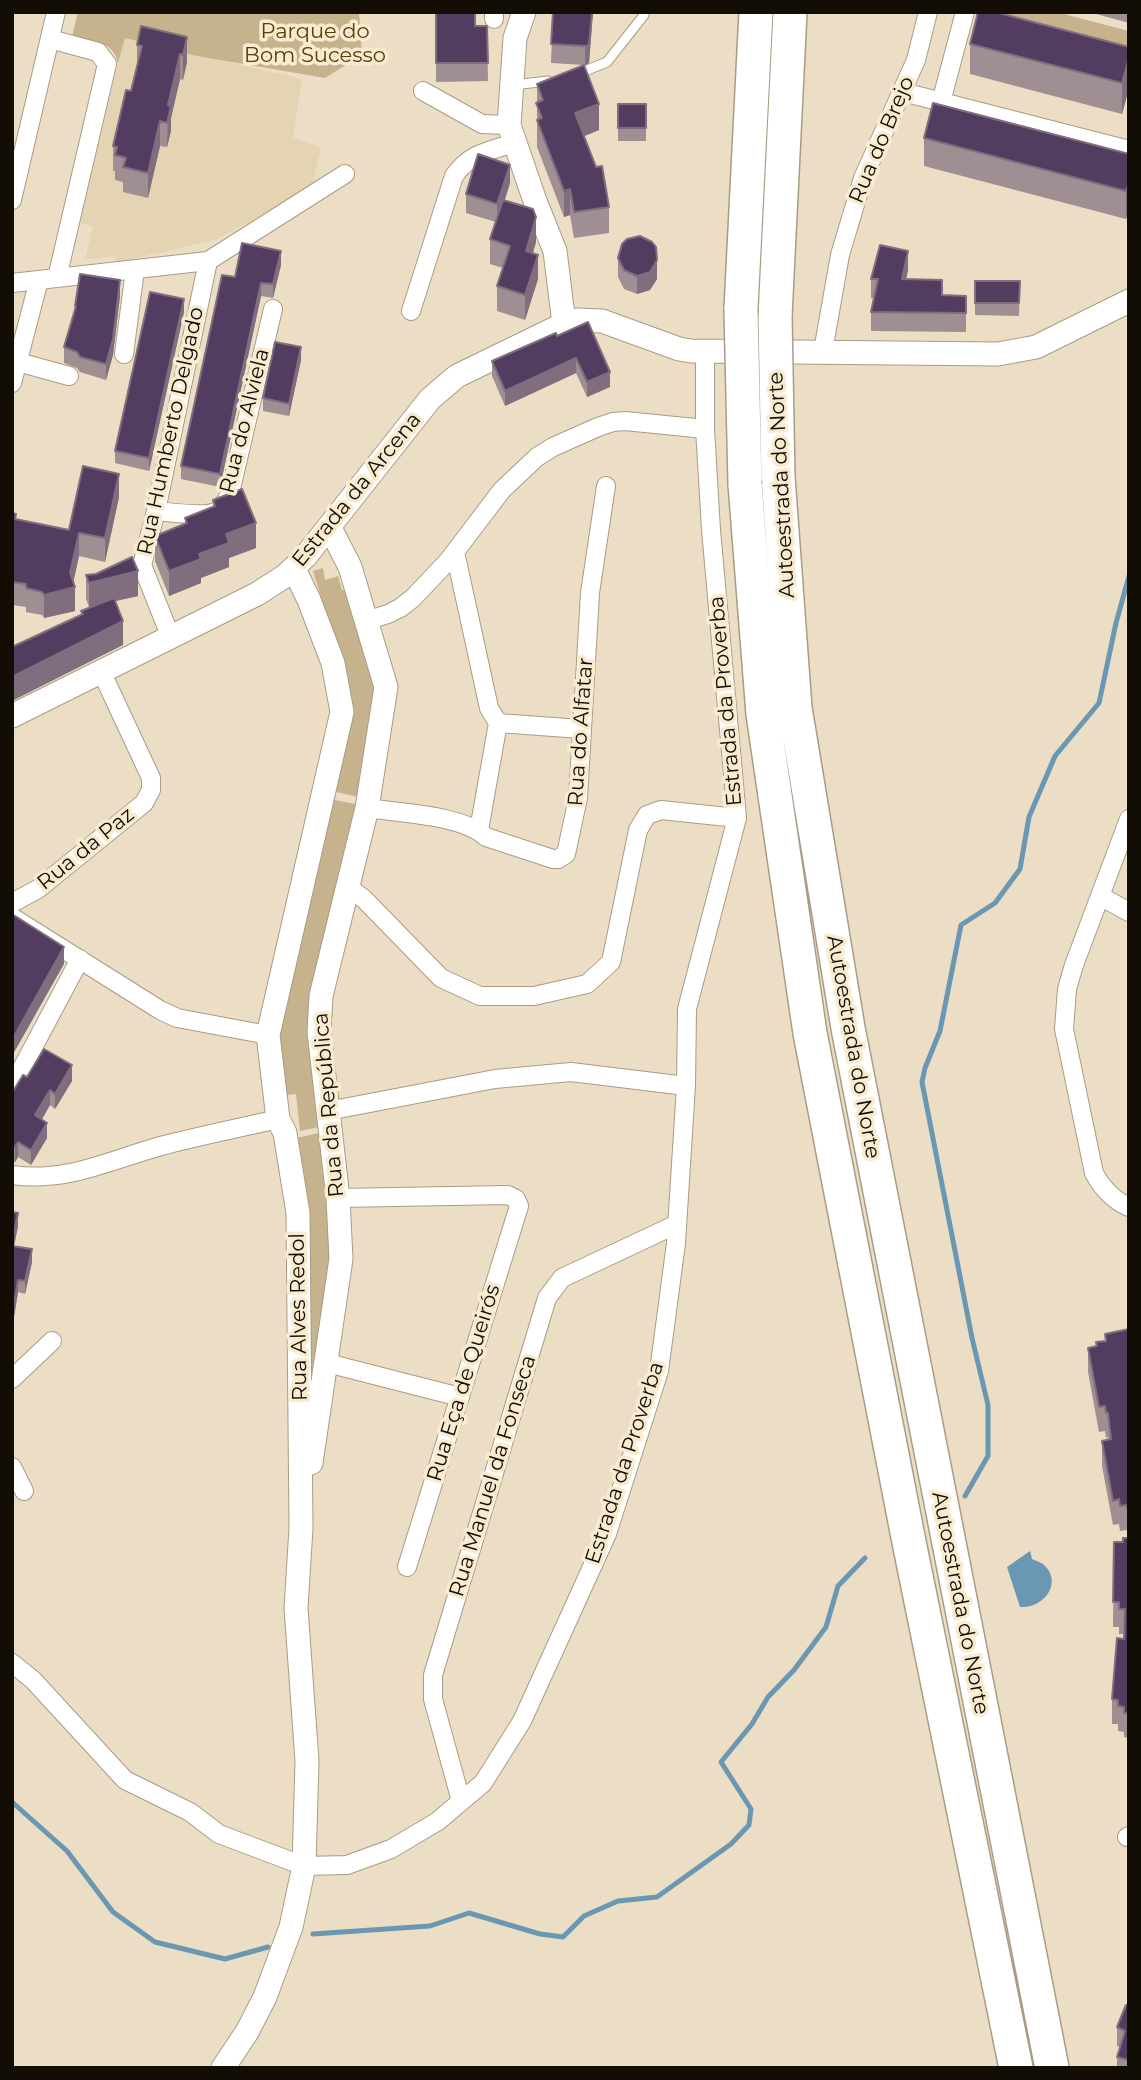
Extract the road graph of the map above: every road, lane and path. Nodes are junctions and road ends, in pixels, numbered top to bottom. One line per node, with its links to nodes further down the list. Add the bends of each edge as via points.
1 (57, 12): 8 (street)
2 (524, 12): 11 (street, via 515,38)
3 (644, 12): 9 (lane, via 607,62)
4 (755, 12): 79 (highway, Autoestrada do Norte, bridge, via 741,309 745,484 763,714 810,1033)
5 (790, 12): 80 (highway, Autoestrada do Norte, bridge, via 775,316 778,477 795,708 848,1028)
6 (928, 12): 13 (street, Rua do Brejo)
7 (965, 12): 14 (street)
8 (50, 39): 18 (street); 21 (street, via 98,52 107,64)
9 (564, 77)
10 (554, 80): 11 (lane)
11 (512, 86): 15 (street)
12 (424, 91): 15 (street, via 482,124)
13 (903, 92): 14 (street); 29 (street, Rua do Brejo, via 863,178 840,255)
14 (941, 102): 16 (street)
15 (511, 134): 26 (street, via 460,166 454,176); 27 (street, via 555,251)
16 (1129, 150)
17 (345, 174): 19 (street)
18 (12, 200)
19 (208, 261): 20 (street); 36 (street, Rua Humberto Delgado)
20 (135, 270): 21 (street); 30 (street)
21 (57, 278): 22 (street)
22 (39, 280): 23 (street); 31 (street)
23 (12, 283)
24 (1129, 301): 29 (street, Estrada da Arcena, via 1036,347 1010,353)
25 (273, 309): 36 (street, Rua do Alviela, via 224,504 217,512 206,514)
26 (411, 311)
27 (564, 324): 28 (street, Estrada da Arcena, via 602,321 679,349); 37 (street, Estrada da Arcena, via 446,384)
28 (705, 351): 29 (street, Estrada da Arcena); 34 (street, Estrada da Proverba)
29 (823, 351)
30 (124, 354)
31 (18, 362): 32 (street); 33 (street)
32 (69, 376)
33 (12, 383)
34 (705, 429): 38 (street, via 613,422 553,447 502,490); 49 (street, Estrada da Proverba)
35 (606, 486): 47 (street, Rua do Alfatar, via 590,593)
36 (156, 512): 39 (street, Rua Humberto Delgado)
37 (330, 528): 40 (street, Estrada da Arcena); 42 (street, Rua da República, via 350,566)
38 (455, 552): 42 (street, via 400,608); 46 (street, via 489,708)
39 (142, 565): 41 (street); 43 (street, Rua Humberto Delgado)
40 (294, 569): 43 (street, Estrada da Arcena, via 257,594); 58 (street, Rua Alves Redol, via 333,663 342,712)
41 (122, 574)
42 (366, 621): 48 (street, Rua da República, via 386,687)
43 (171, 638): 44 (street, Estrada da Arcena)
44 (102, 673): 45 (street, Estrada da Arcena); 54 (street, Rua da Paz, via 151,778 150,790 144,803 38,889)
45 (12, 716)
46 (498, 723): 47 (street); 51 (street)
47 (582, 729): 51 (street, Rua do Alfatar, via 578,798 566,854 554,859 486,837)
48 (367, 808): 51 (street, Rua do Alfatar, via 459,822); 52 (street, Rua da República)
49 (737, 818): 52 (street, via 661,810 647,815 638,830 611,962 587,984 534,996 480,996 441,978); 59 (street, Estrada da Proverba, via 687,1009)
50 (1129, 819): 53 (street)
51 (479, 830)
52 (348, 887): 61 (street, Rua da República, via 319,1015)
53 (1100, 896): 55 (street); 65 (street, via 1067,989 1064,1028 1094,1173 1110,1195)
54 (12, 903)
55 (1129, 912)
56 (12, 917): 57 (street)
57 (80, 959): 58 (street, via 177,1018); 60 (street)
58 (268, 1035): 62 (street, Rua Alves Redol)
59 (686, 1086): 61 (street, via 571,1072 495,1079); 66 (street, Estrada da Proverba)
60 (12, 1087)
61 (328, 1111): 64 (street, Rua da República)
62 (278, 1119): 63 (street, via 160,1146 70,1175); 73 (street, Rua Alves Redol, via 286,1136 298,1213)
63 (12, 1175)
64 (338, 1198): 68 (street, Rua da República, via 341,1259); 70 (street, Rua Eça de Queirós, via 508,1195 516,1199 519,1206)
65 (1129, 1208)
66 (677, 1224): 76 (street, Estrada da Proverba, via 659,1371 607,1534 522,1721 483,1783); 76 (street, Rua Manuel da Fonseca, via 562,1278 547,1298 433,1675 433,1699)
67 (52, 1341): 69 (street)
68 (327, 1363): 70 (street); 73 (street, Rua da República)
69 (12, 1380)
70 (460, 1398): 74 (street, Rua Eça de Queirós)
71 (12, 1467): 72 (street)
72 (24, 1492)
73 (301, 1528): 77 (street, Rua Alves Redol, via 296,1608 307,1761)
74 (407, 1567)
75 (12, 1663): 77 (street, Estrada da Proverba, via 125,1780 190,1812 219,1834)
76 (461, 1801): 77 (street, Estrada da Proverba, via 391,1849 346,1865)
77 (304, 1866): 78 (street, Rua Alves Redol, via 291,1927 265,1997)
78 (223, 2068)
79 (1016, 2068)
80 (1052, 2068)

